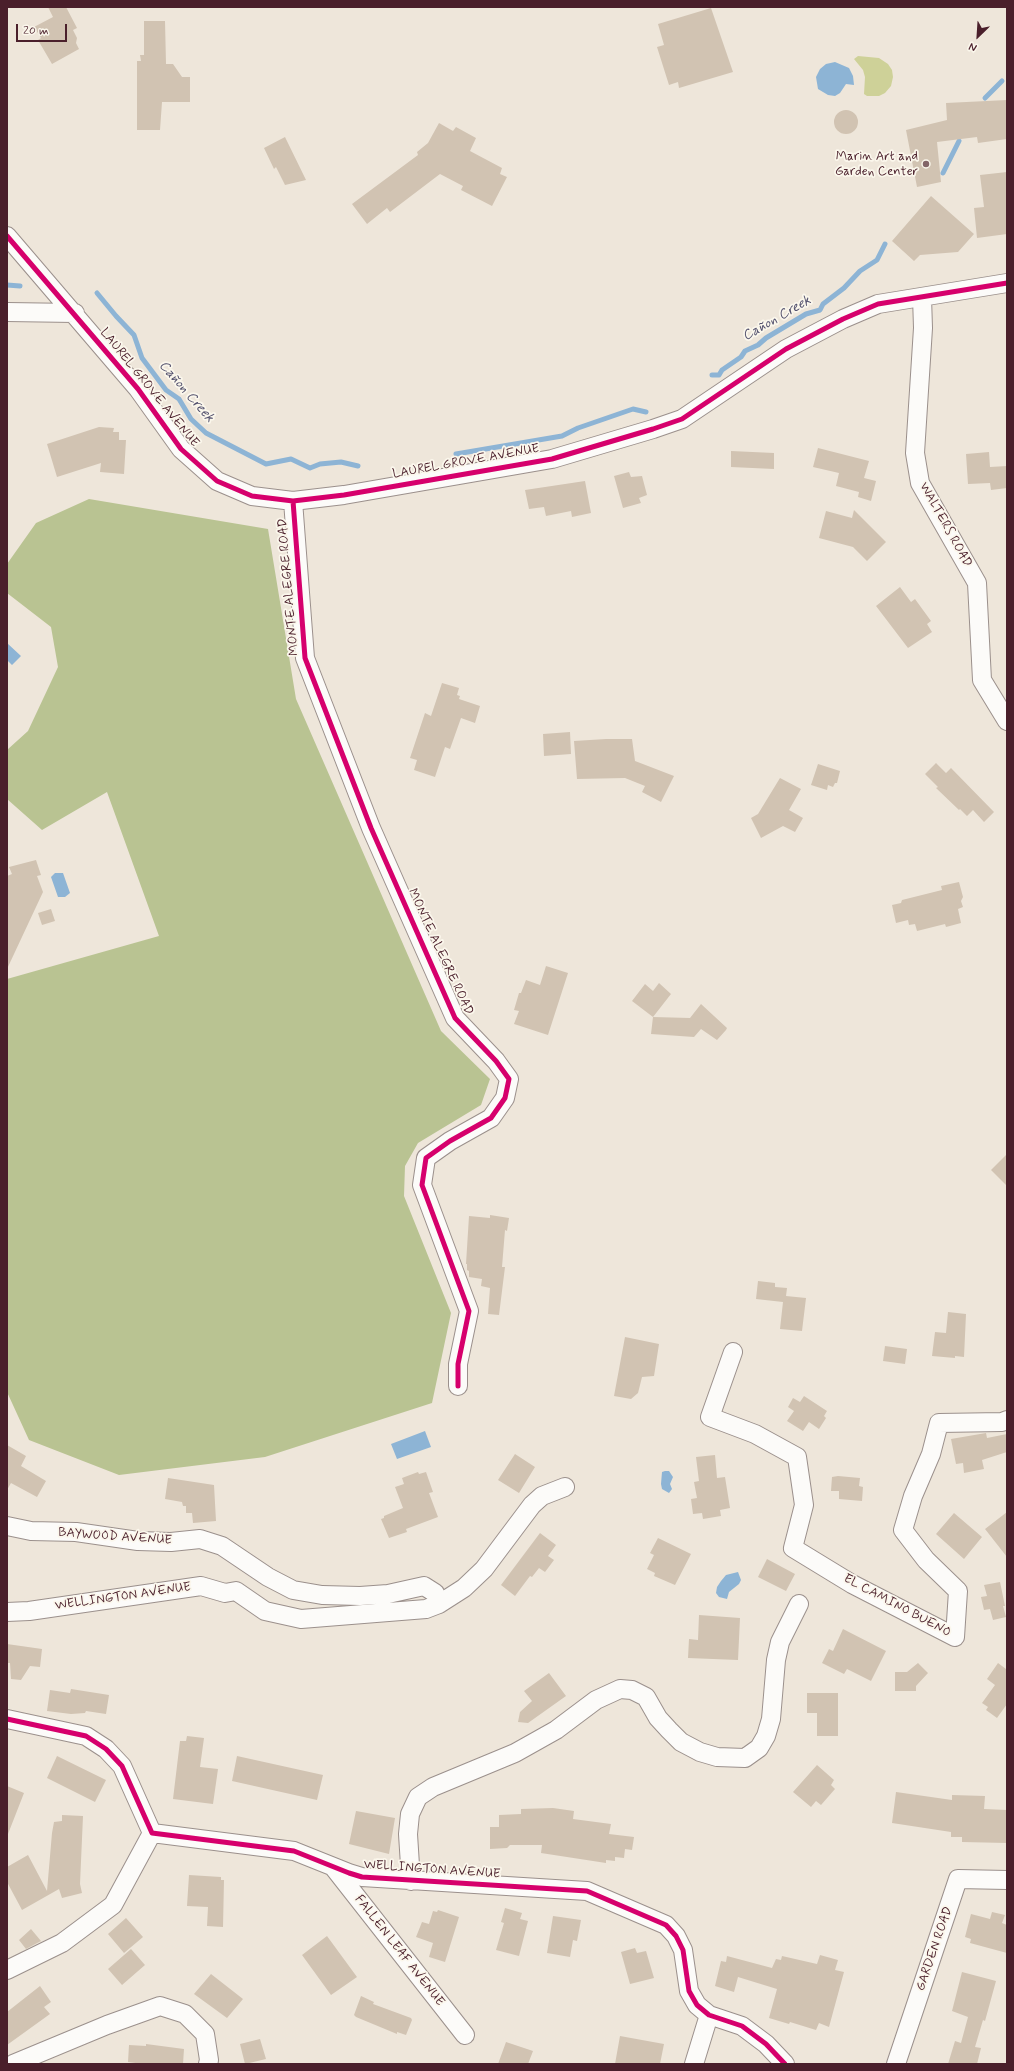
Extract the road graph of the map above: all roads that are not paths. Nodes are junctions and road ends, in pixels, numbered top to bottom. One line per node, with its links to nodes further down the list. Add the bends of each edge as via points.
1 (7, 236): 5 (street, LAUREL GROVE AVENUE)
2 (1007, 283): 3 (street, LAUREL GROVE AVENUE)
3 (922, 297): 6 (street, LAUREL GROVE AVENUE, via 878,304 842,319 786,349 682,419 653,429 552,459 344,495); 7 (street, WALTERS ROAD, via 923,328 915,453 920,483 977,583 982,680)
4 (7, 312): 5 (street)
5 (75, 313): 6 (street, LAUREL GROVE AVENUE, via 138,389 181,449 217,480 252,496)
6 (293, 501): 9 (street, MONTE ALEGRE ROAD, via 305,658 371,828 455,1018 496,1061 509,1079 505,1098 491,1118 426,1158 422,1185 469,1311 458,1364)
7 (1007, 721)
8 (733, 1352): 10 (street, EL CAMINO BUENO, via 710,1417 755,1434 796,1457 804,1505 793,1548 852,1584 955,1637 958,1591 926,1560 903,1530 913,1496 931,1454 939,1423)
9 (458, 1386)
10 (1007, 1420)
11 (565, 1487): 13 (street, WELLINGTON AVENUE, via 542,1496 532,1505 484,1569 464,1588)
12 (7, 1526): 13 (street, BAYWOOD AVENUE, via 31,1531 76,1532 138,1541 171,1542 200,1539 222,1546 268,1577 293,1590 322,1595 360,1596 388,1594 424,1586 435,1593)
13 (439, 1604): 15 (street, WELLINGTON AVENUE, via 426,1609 301,1619 265,1611 236,1591 225,1592 201,1586)
14 (799, 1604): 20 (street, via 780,1642 771,1719 760,1748 744,1758 717,1757 700,1752 681,1742 669,1730 658,1718 646,1697 632,1690 620,1689 596,1700 556,1730 515,1753 440,1784 418,1798 410,1814 408,1834)
15 (7, 1612)
16 (7, 1719): 17 (street, via 86,1736 106,1750 122,1766)
17 (152, 1833): 18 (street, WELLINGTON AVENUE, via 294,1851); 21 (street, via 113,1905 62,1943)
18 (333, 1867): 20 (street, WELLINGTON AVENUE, via 362,1877); 23 (street, FALLEN LEAF AVENUE)
19 (1007, 1880): 28 (street, GARDEN ROAD, via 958,1880)
20 (411, 1881): 22 (street, WELLINGTON AVENUE, via 587,1891 666,1925 676,1936 683,1950 689,1991 697,2005)
21 (7, 1970)
22 (709, 2015): 26 (street); 27 (street, WELLINGTON AVENUE, via 742,2026 766,2044)
23 (465, 2035)
24 (13, 2064): 25 (street, via 107,2024 160,2006 185,2014 205,2034)
25 (208, 2064)
26 (694, 2064)
27 (785, 2064)
28 (896, 2064)

